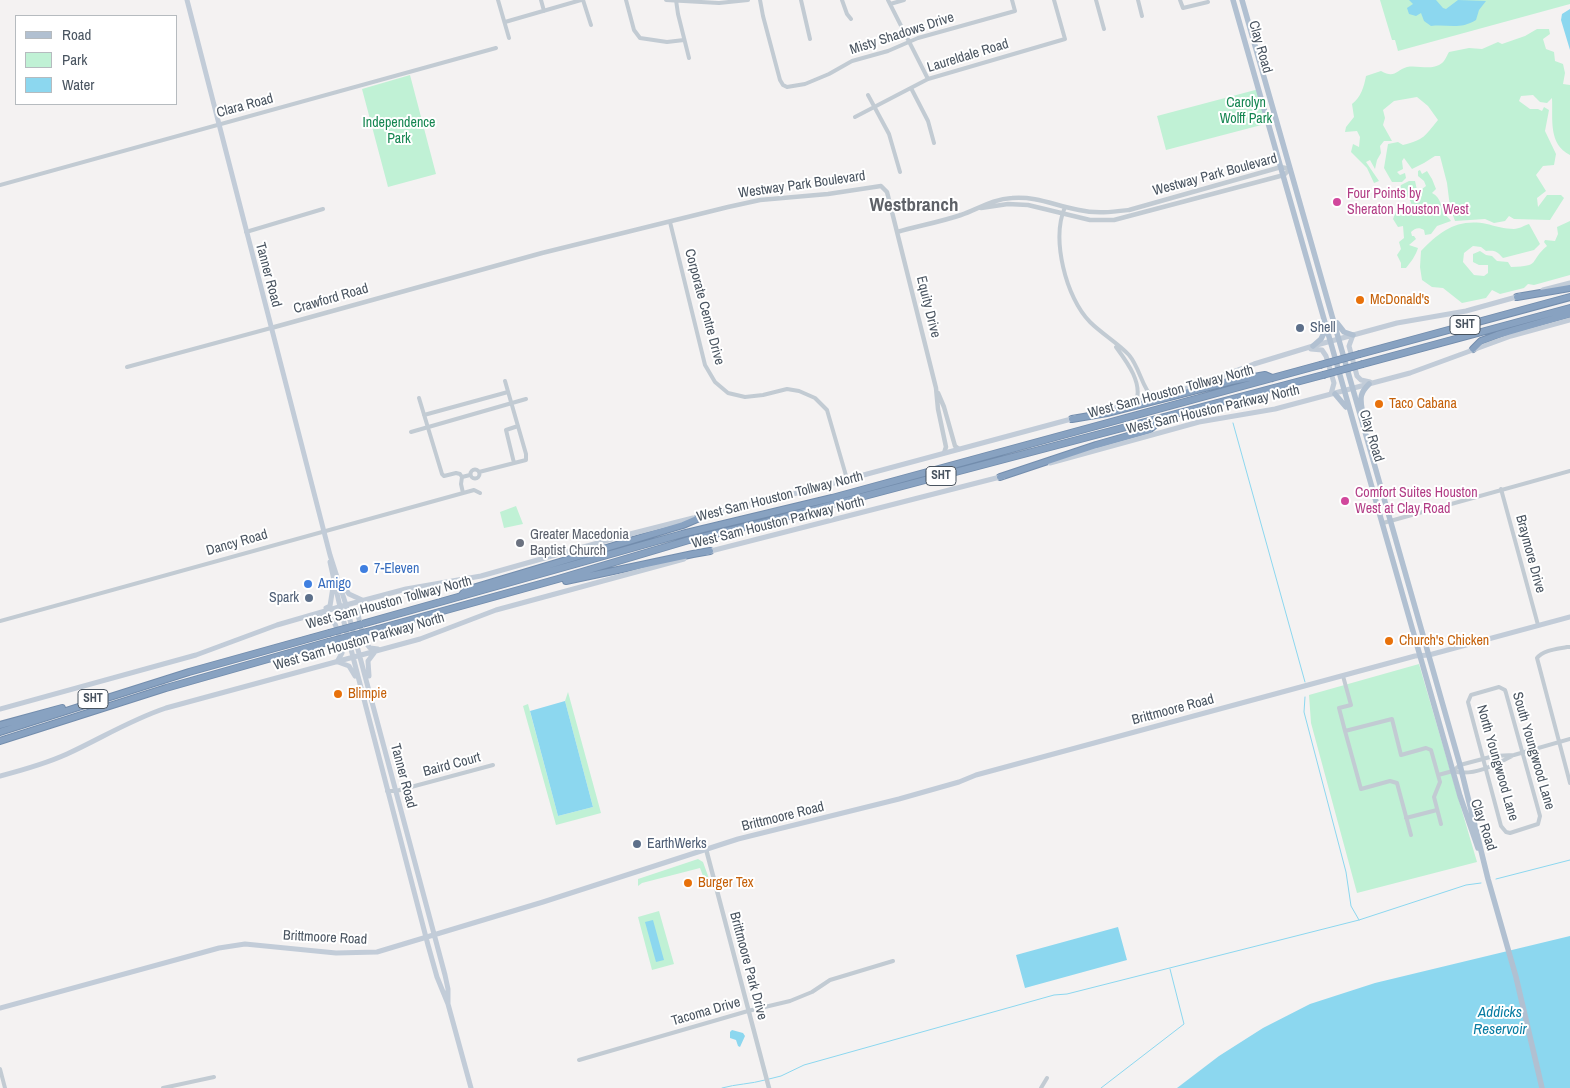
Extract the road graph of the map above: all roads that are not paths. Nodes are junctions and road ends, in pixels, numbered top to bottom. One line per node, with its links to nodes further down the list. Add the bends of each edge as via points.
1 (186, 0): 44 (main road, Tanner Road)
2 (498, 0): 26 (street)
3 (541, 0): 23 (street)
4 (582, 0): 23 (street); 27 (street)
5 (626, 0): 33 (street, via 637,35 644,40)
6 (666, 0): 7 (street)
7 (676, 0): 20 (street); 33 (street)
8 (748, 0): 20 (street)
9 (760, 0): 34 (street, Misty Shadows Drive, via 778,73 787,87 817,80 852,61)
10 (801, 0): 32 (street)
11 (842, 0): 25 (street)
12 (904, 0): 21 (street)
13 (1012, 0): 34 (street, Misty Shadows Drive, via 1015,11)
14 (1054, 0): 37 (street, Laureldale Road, via 1065,39)
15 (1096, 0): 28 (street)
16 (1138, 0): 24 (street)
17 (1180, 0): 22 (street, via 1183,8)
18 (1233, 0): 31 (main road, Clay Road)
19 (1242, 0): 29 (main road, Clay Road)
20 (719, 1)
21 (889, 2): 34 (street)
22 (1208, 2)
23 (544, 11): 26 (street)
24 (1142, 16)
25 (850, 19)
26 (505, 22): 30 (street)
27 (591, 25)
28 (1104, 29)
29 (1252, 35): 31 (main road); 38 (main road, Clay Road)
30 (509, 38)
31 (1244, 38): 39 (main road, Clay Road)
32 (810, 39)
33 (684, 40): 36 (street)
34 (910, 42): 37 (street)
35 (496, 48): 44 (street, Clara Road)
36 (689, 58)
37 (928, 79): 40 (street, Laureldale Road)
38 (1265, 82): 39 (main road); 47 (main road, Clay Road)
39 (1258, 84): 46 (main road, Clay Road)
40 (911, 88): 42 (street, Laureldale Road); 45 (street, via 928,121)
41 (868, 95): 42 (street)
42 (875, 107): 43 (street, Laureldale Road); 48 (street, via 889,134)
43 (855, 117)
44 (218, 125): 50 (street, Clara Road); 57 (main road, Tanner Road)
45 (934, 143)
46 (1281, 167): 47 (street, Westway Park Boulevard); 49 (main road, Clay Road); 51 (street, Westway Park Boulevard, via 1129,210 1093,213)
47 (1290, 169): 49 (street, Westway Park Boulevard); 56 (main road, Clay Road)
48 (900, 172)
49 (1284, 175): 54 (street, Westway Park Boulevard, via 1114,220 1090,220); 59 (main road, Clay Road)
50 (0, 185)
51 (1065, 207): 53 (street, Westway Park Boulevard, via 1047,200 1011,198); 54 (street)
52 (323, 209): 57 (street)
53 (975, 209): 54 (street, Westway Park Boulevard, via 1008,204); 58 (street, Westway Park Boulevard)
54 (1062, 213): 76 (street, via 1059,243 1073,297 1089,321)
55 (670, 222): 58 (street, Westway Park Boulevard, via 760,200 881,186 887,192); 60 (street, Westway Park Boulevard); 110 (street, Corporate Centre Drive, via 705,365 715,382 728,393 745,397 787,389 815,398 827,410)
56 (1308, 231): 59 (main road); 61 (main road, Clay Road)
57 (246, 232): 71 (main road, Tanner Road)
58 (897, 232): 84 (street, Equity Drive)
59 (1300, 233): 63 (main road, Clay Road)
60 (542, 253): 71 (street, Crawford Road)
61 (1322, 283): 63 (main road); 69 (main road, Clay Road)
62 (1570, 283): 65 (main road, West Sam Houston Parkway North)
63 (1315, 285): 72 (main road, Clay Road)
64 (1570, 288): 65 (highway)
65 (1517, 297): 73 (main road, West Sam Houston Parkway North)
66 (1570, 297): 81 (highway, West Sam Houston Tollway North / SHT, bridge)
67 (1570, 308): 95 (highway, West Sam Houston Tollway North / SHT, bridge)
68 (1570, 314): 79 (highway, via 1497,335 1481,341)
69 (1333, 318): 73 (main road, via 1340,329); 74 (main road, Clay Road)
70 (1570, 320): 79 (main road, West Sam Houston Parkway North)
71 (271, 328): 80 (street, Crawford Road); 117 (main road, Tanner Road)
72 (1326, 330): 75 (main road, Clay Road); 77 (main road)
73 (1352, 335): 74 (main road, West Sam Houston Parkway North); 83 (main road, via 1350,349 1357,376)
74 (1339, 339): 75 (main road, West Sam Houston Parkway North); 85 (main road, Clay Road)
75 (1329, 341): 77 (main road, West Sam Houston Parkway North); 86 (main road, Clay Road)
76 (1114, 343): 90 (street, via 1139,368); 92 (street, via 1134,378 1139,394)
77 (1312, 346): 78 (main road, West Sam Houston Parkway North)
78 (1305, 348): 88 (main road, via 1325,353 1334,383); 90 (main road, West Sam Houston Parkway North)
79 (1473, 349): 83 (main road, West Sam Houston Parkway North)
80 (127, 367)
81 (1272, 378): 97 (highway, via 1265,375 1248,378); 123 (highway, West Sam Houston Tollway North / SHT, via 832,498 663,539)
82 (505, 381): 87 (street)
83 (1371, 384): 85 (main road, West Sam Houston Parkway North); 98 (main road, via 1360,396)
84 (936, 388): 102 (street, Equity Drive, via 955,446); 103 (street, Equity Drive, via 946,448)
85 (1353, 389): 86 (main road, West Sam Houston Parkway North); 98 (main road, Clay Road)
86 (1344, 391): 88 (main road, West Sam Houston Parkway North); 96 (main road, Clay Road)
87 (508, 392): 93 (street); 94 (street)
88 (1333, 394): 96 (main road, via 1346,405); 109 (main road, West Sam Houston Parkway North, via 1275,409 1182,426)
89 (420, 398): 94 (street)
90 (1153, 398): 92 (main road, West Sam Houston Parkway North)
91 (526, 399): 93 (street)
92 (1136, 402): 97 (main road, West Sam Houston Parkway North)
93 (511, 403): 99 (street); 100 (street)
94 (424, 415): 100 (street)
95 (1165, 417): 109 (highway, via 1149,430); 120 (highway, West Sam Houston Tollway North / SHT, via 688,540)
96 (1351, 417): 105 (main road, Clay Road)
97 (1072, 419): 102 (main road, West Sam Houston Parkway North)
98 (1363, 422): 104 (main road, Clay Road)
99 (518, 426): 106 (street, via 506,430); 106 (street, via 526,460)
100 (428, 427): 101 (street); 108 (street, via 442,474 456,473)
101 (411, 432)
102 (960, 449): 103 (main road, West Sam Houston Parkway North)
103 (944, 454): 110 (main road, West Sam Houston Parkway North)
104 (1374, 459): 105 (main road); 115 (main road, Clay Road)
105 (1365, 461): 116 (main road, Clay Road)
106 (514, 463): 108 (street, via 479,472 474,469 470,475)
107 (1570, 471): 111 (street)
108 (462, 477): 112 (street)
109 (1000, 477): 118 (main road, West Sam Houston Parkway North)
110 (847, 479): 114 (main road, West Sam Houston Parkway North)
111 (1501, 490): 115 (street); 130 (street, Braymore Drive)
112 (464, 493): 113 (street, Dancy Road, via 474,490); 117 (street, Dancy Road)
113 (480, 493)
114 (704, 516): 123 (highway, via 466,590); 124 (main road, West Sam Houston Parkway North, via 481,576)
115 (1392, 521): 116 (street); 121 (main road, Clay Road)
116 (1383, 523): 122 (main road, Clay Road)
117 (323, 531): 119 (main road, Tanner Road); 129 (street, Dancy Road)
118 (710, 551): 120 (highway, via 562,582); 132 (main road, West Sam Houston Parkway North, via 504,608 420,639)
119 (335, 576): 124 (main road, via 349,594); 125 (main road, Tanner Road); 126 (main road, Tanner Road); 127 (main road, via 330,606)
120 (558, 579): 150 (highway, West Sam Houston Tollway North / SHT, bridge, via 166,688)
121 (1410, 588): 122 (main road); 134 (main road, Clay Road)
122 (1402, 591): 133 (main road, Clay Road)
123 (461, 596): 138 (highway, West Sam Houston Tollway North / SHT, bridge)
124 (365, 600): 125 (main road, West Sam Houston Parkway North); 132 (main road, via 358,615 365,642 370,648)
125 (346, 605): 126 (main road, West Sam Houston Parkway North); 135 (main road, Tanner Road)
126 (340, 607): 127 (main road, West Sam Houston Parkway North); 136 (main road, Tanner Road)
127 (317, 613): 137 (main road, via 335,621 342,649); 143 (main road, West Sam Houston Parkway North, via 266,628 196,655)
128 (1570, 617): 130 (main road, Brittmoore Road)
129 (0, 621)
130 (1538, 625): 134 (main road, Brittmoore Road)
131 (1570, 647): 151 (street, via 1541,654 1537,661)
132 (381, 649): 135 (main road, West Sam Houston Parkway North); 142 (main road, via 372,654 367,664)
133 (1421, 655): 134 (main road, Brittmoore Road); 139 (main road, Brittmoore Road); 145 (main road, Clay Road)
134 (1429, 655): 144 (main road, Clay Road)
135 (360, 656): 136 (main road, West Sam Houston Parkway North); 142 (main road, Tanner Road)
136 (353, 658): 137 (main road, West Sam Houston Parkway North); 141 (main road, Tanner Road)
137 (337, 662): 141 (main road, via 349,666); 161 (main road, West Sam Houston Parkway North, via 149,714 66,755)
138 (185, 673): 146 (highway, SHT); 147 (highway, West Sam Houston Tollway North / SHT)
139 (1343, 676): 148 (street, via 1350,705 1339,708); 170 (main road, Brittmoore Road)
140 (1484, 691): 152 (street, South Youngwood Lane, via 1499,687 1504,690); 154 (street, North Youngwood Lane, via 1468,699)
141 (362, 692): 163 (main road, Tanner Road)
142 (373, 704): 164 (main road, Tanner Road)
143 (0, 709)
144 (1446, 717): 145 (main road); 155 (main road, Clay Road)
145 (1438, 719): 158 (main road, Clay Road)
146 (0, 725)
147 (0, 731)
148 (1346, 731): 160 (street, via 1392,719 1401,755 1430,749); 166 (street, via 1361,789 1390,781 1397,783)
149 (1570, 739): 151 (street)
150 (0, 741)
151 (1559, 742): 152 (street); 162 (street)
152 (1522, 752): 153 (street); 168 (street, South Youngwood Lane, via 1540,816 1540,821 1534,826)
153 (1514, 754): 154 (street); 157 (street)
154 (1483, 759): 155 (street); 157 (street, North Youngwood Lane)
155 (1460, 765): 158 (street); 159 (main road, Clay Road)
156 (493, 766): 164 (street, Baird Court)
157 (1485, 768): 159 (street); 168 (street, North Youngwood Lane, via 1503,829 1510,833)
158 (1453, 771): 159 (street); 160 (street); 171 (main road, Clay Road)
159 (1463, 774): 171 (main road, Clay Road)
160 (1438, 775): 165 (street, via 1440,785 1434,797)
161 (0, 776)
162 (1570, 783)
163 (387, 791): 164 (street, Baird Court); 173 (main road, Tanner Road)
164 (396, 791): 172 (main road, Tanner Road)
165 (1437, 810): 166 (street); 167 (street)
166 (1406, 818): 169 (street)
167 (1441, 824)
168 (1523, 829)
169 (1411, 835)
170 (706, 849): 172 (main road, Brittmoore Road); 177 (street, Brittmoore Park Drive)
171 (1488, 879): 189 (main road, Clay Road)
172 (434, 936): 173 (main road, Brittmoore Road); 175 (main road, Tanner Road, via 448,989)
173 (427, 938): 175 (main road, Tanner Road, via 436,977); 176 (main road, Brittmoore Road, via 363,953 245,944 218,948)
174 (893, 961): 177 (street, Tacoma Drive, via 830,980 799,998)
175 (448, 1004): 187 (main road, Tanner Road)
176 (0, 1008)
177 (748, 1011): 178 (street, Tacoma Drive); 183 (street, Brittmoore Park Drive)
178 (579, 1060)
179 (0, 1069): 184 (street)
180 (214, 1077): 182 (street)
181 (1047, 1078): 188 (street)
182 (196, 1081): 185 (street); 186 (street)
183 (768, 1086)
184 (5, 1088)
185 (163, 1088)
186 (198, 1088)
187 (471, 1088)
188 (1041, 1088)
189 (1543, 1088)

